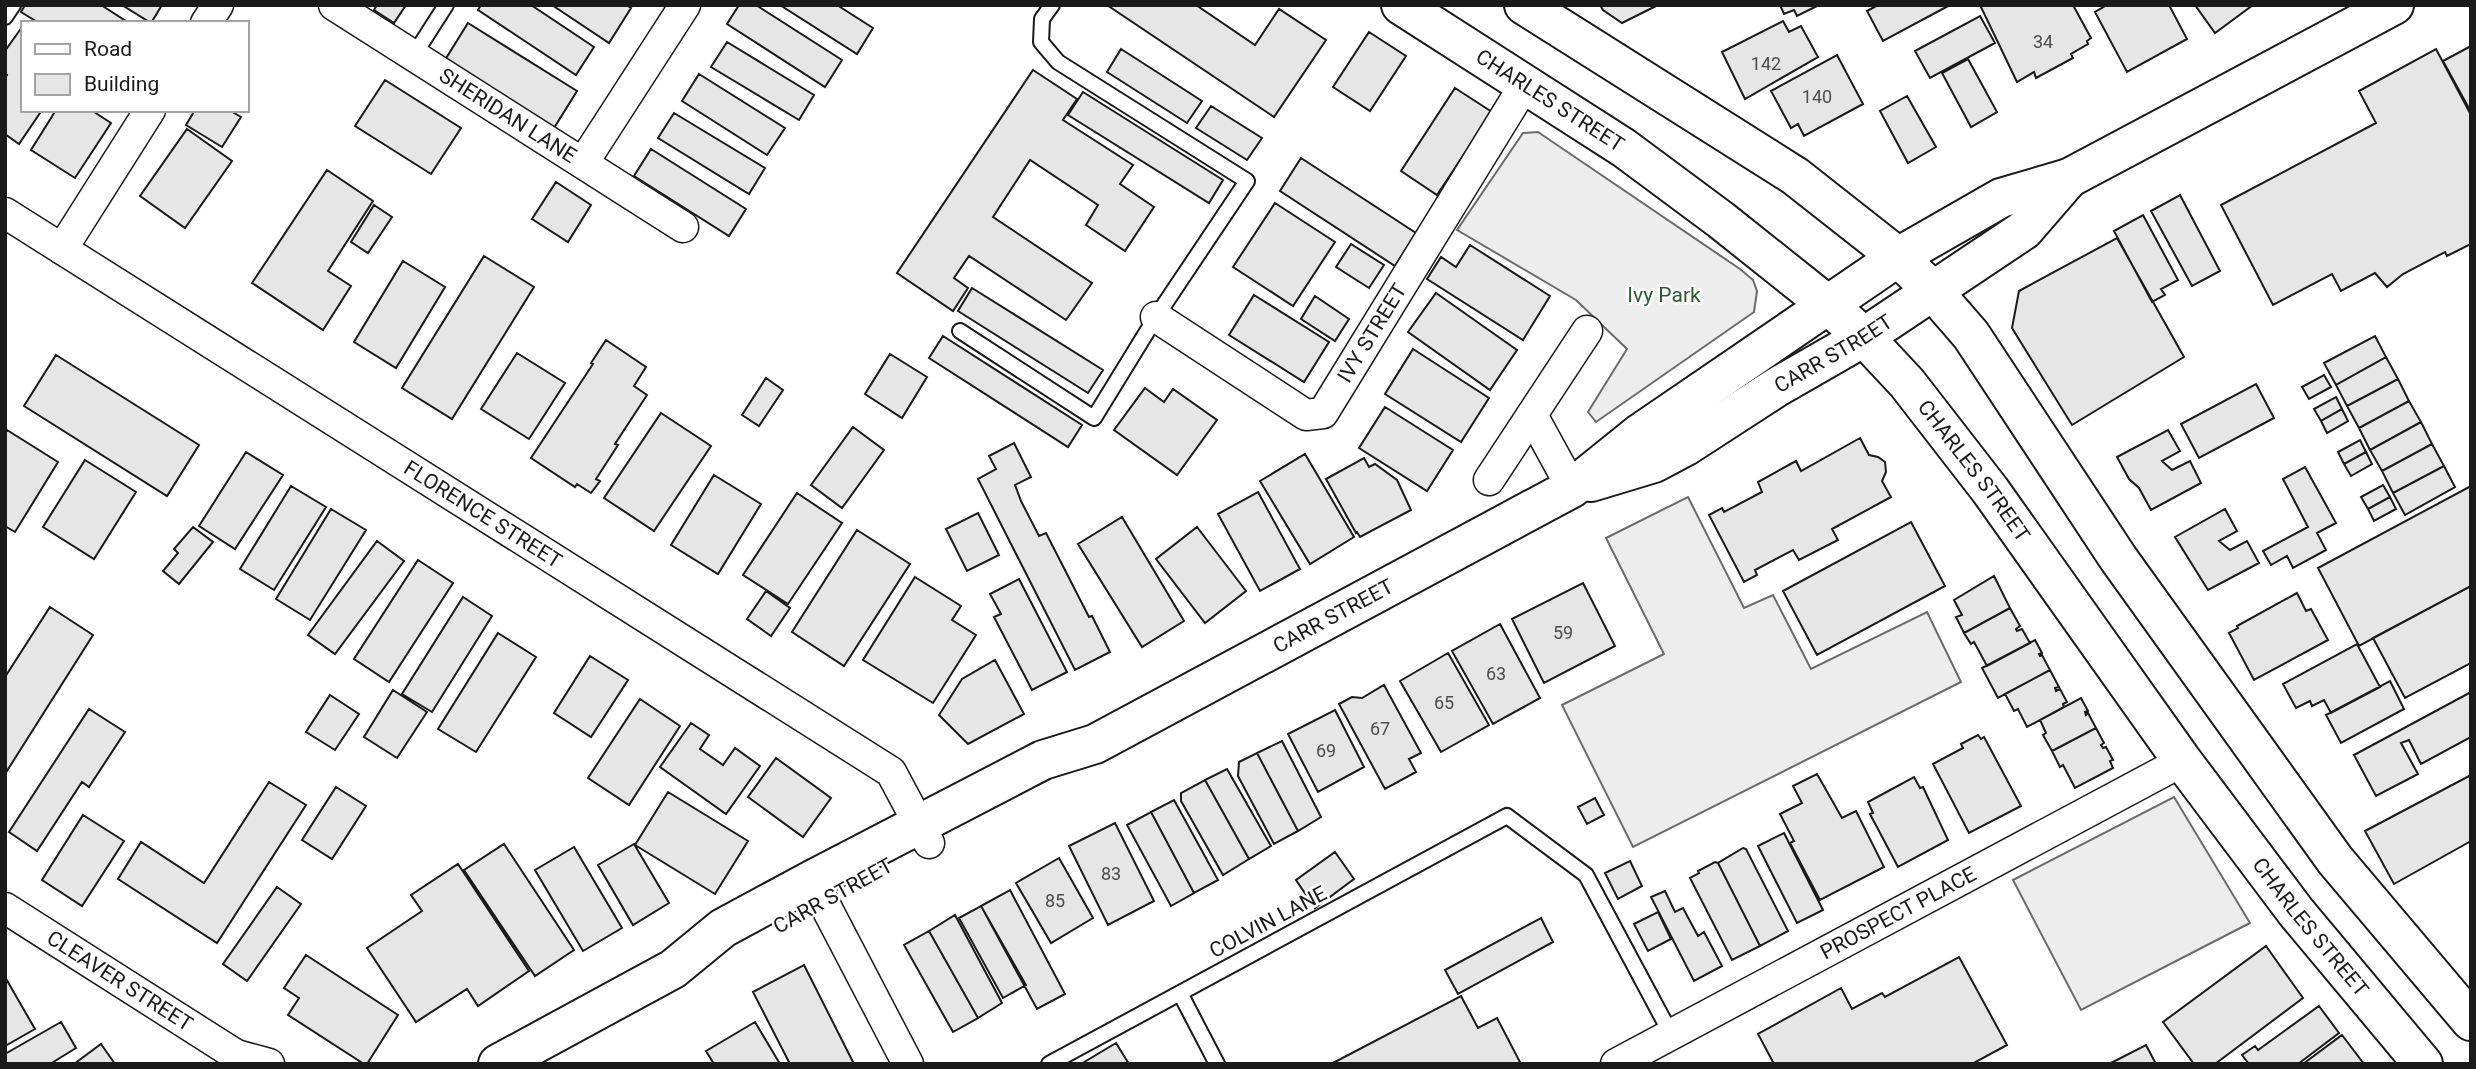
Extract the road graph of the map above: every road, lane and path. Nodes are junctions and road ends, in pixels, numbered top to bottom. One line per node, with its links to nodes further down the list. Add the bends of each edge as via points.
1 (13, 5): 10 (lane)
2 (218, 5): 11 (street)
3 (334, 5): 12 (street, SHERIDAN LANE)
4 (446, 5): 12 (lane)
5 (685, 5): 15 (street)
6 (1052, 5): 23 (lane, via 1042,19 1041,42 1058,62 1247,181)
7 (1401, 5): 13 (main road, CHARLES STREET)
8 (1524, 5): 20 (main road, via 1795,176)
9 (2394, 5): 16 (main road, CARR STREET)
10 (5, 17)
11 (207, 21)
12 (415, 55): 15 (street, SHERIDAN LANE)
13 (1524, 86): 22 (main road, CHARLES STREET, via 1624,148); 23 (street, IVY STREET, via 1323,413 1306,415)
14 (149, 112): 19 (street)
15 (583, 163): 18 (street, SHERIDAN LANE)
16 (2069, 178): 20 (main road, CARR STREET, via 2001,198); 21 (main road, CARR STREET, via 2024,230)
17 (5, 214): 19 (street, FLORENCE STREET)
18 (683, 227)
19 (62, 249): 31 (street, FLORENCE STREET, via 891,772)
20 (1898, 257): 21 (main road); 22 (main road, CARR STREET)
21 (1933, 290): 26 (main road, CARR STREET); 35 (main road, via 1970,335 2118,558 2335,860)
22 (1829, 306): 26 (main road, CHARLES STREET); 29 (main road, CARR STREET, via 1639,434)
23 (1156, 317): 24 (lane, via 1094,418)
24 (960, 331)
25 (1587, 331): 27 (street)
26 (1864, 337): 29 (main road, CARR STREET, via 1654,463); 30 (main road, CHARLES STREET, via 1907,383 1990,489)
27 (1532, 415): 28 (street); 29 (street)
28 (1489, 480)
29 (1572, 488): 31 (main road, CARR STREET, via 1095,744 1043,760)
30 (2181, 759): 36 (street, PROSPECT PLACE); 44 (main road, CHARLES STREET, via 2296,912)
31 (924, 834): 32 (main road, CARR STREET)
32 (818, 890): 39 (main road, CARR STREET, via 723,928 673,969); 40 (street)
33 (5, 908): 37 (street, CLEAVER STREET)
34 (1180, 993): 36 (lane, COLVIN LANE, via 1507,816 1586,875); 41 (lane, COLVIN LANE); 42 (lane)
35 (2471, 1021)
36 (1671, 1034): 43 (street, PROSPECT PLACE)
37 (238, 1059): 38 (street, CLEAVER STREET)
38 (269, 1064)
39 (498, 1064)
40 (908, 1064)
41 (1049, 1064)
42 (1217, 1064)
43 (1615, 1064)
44 (2423, 1064)

